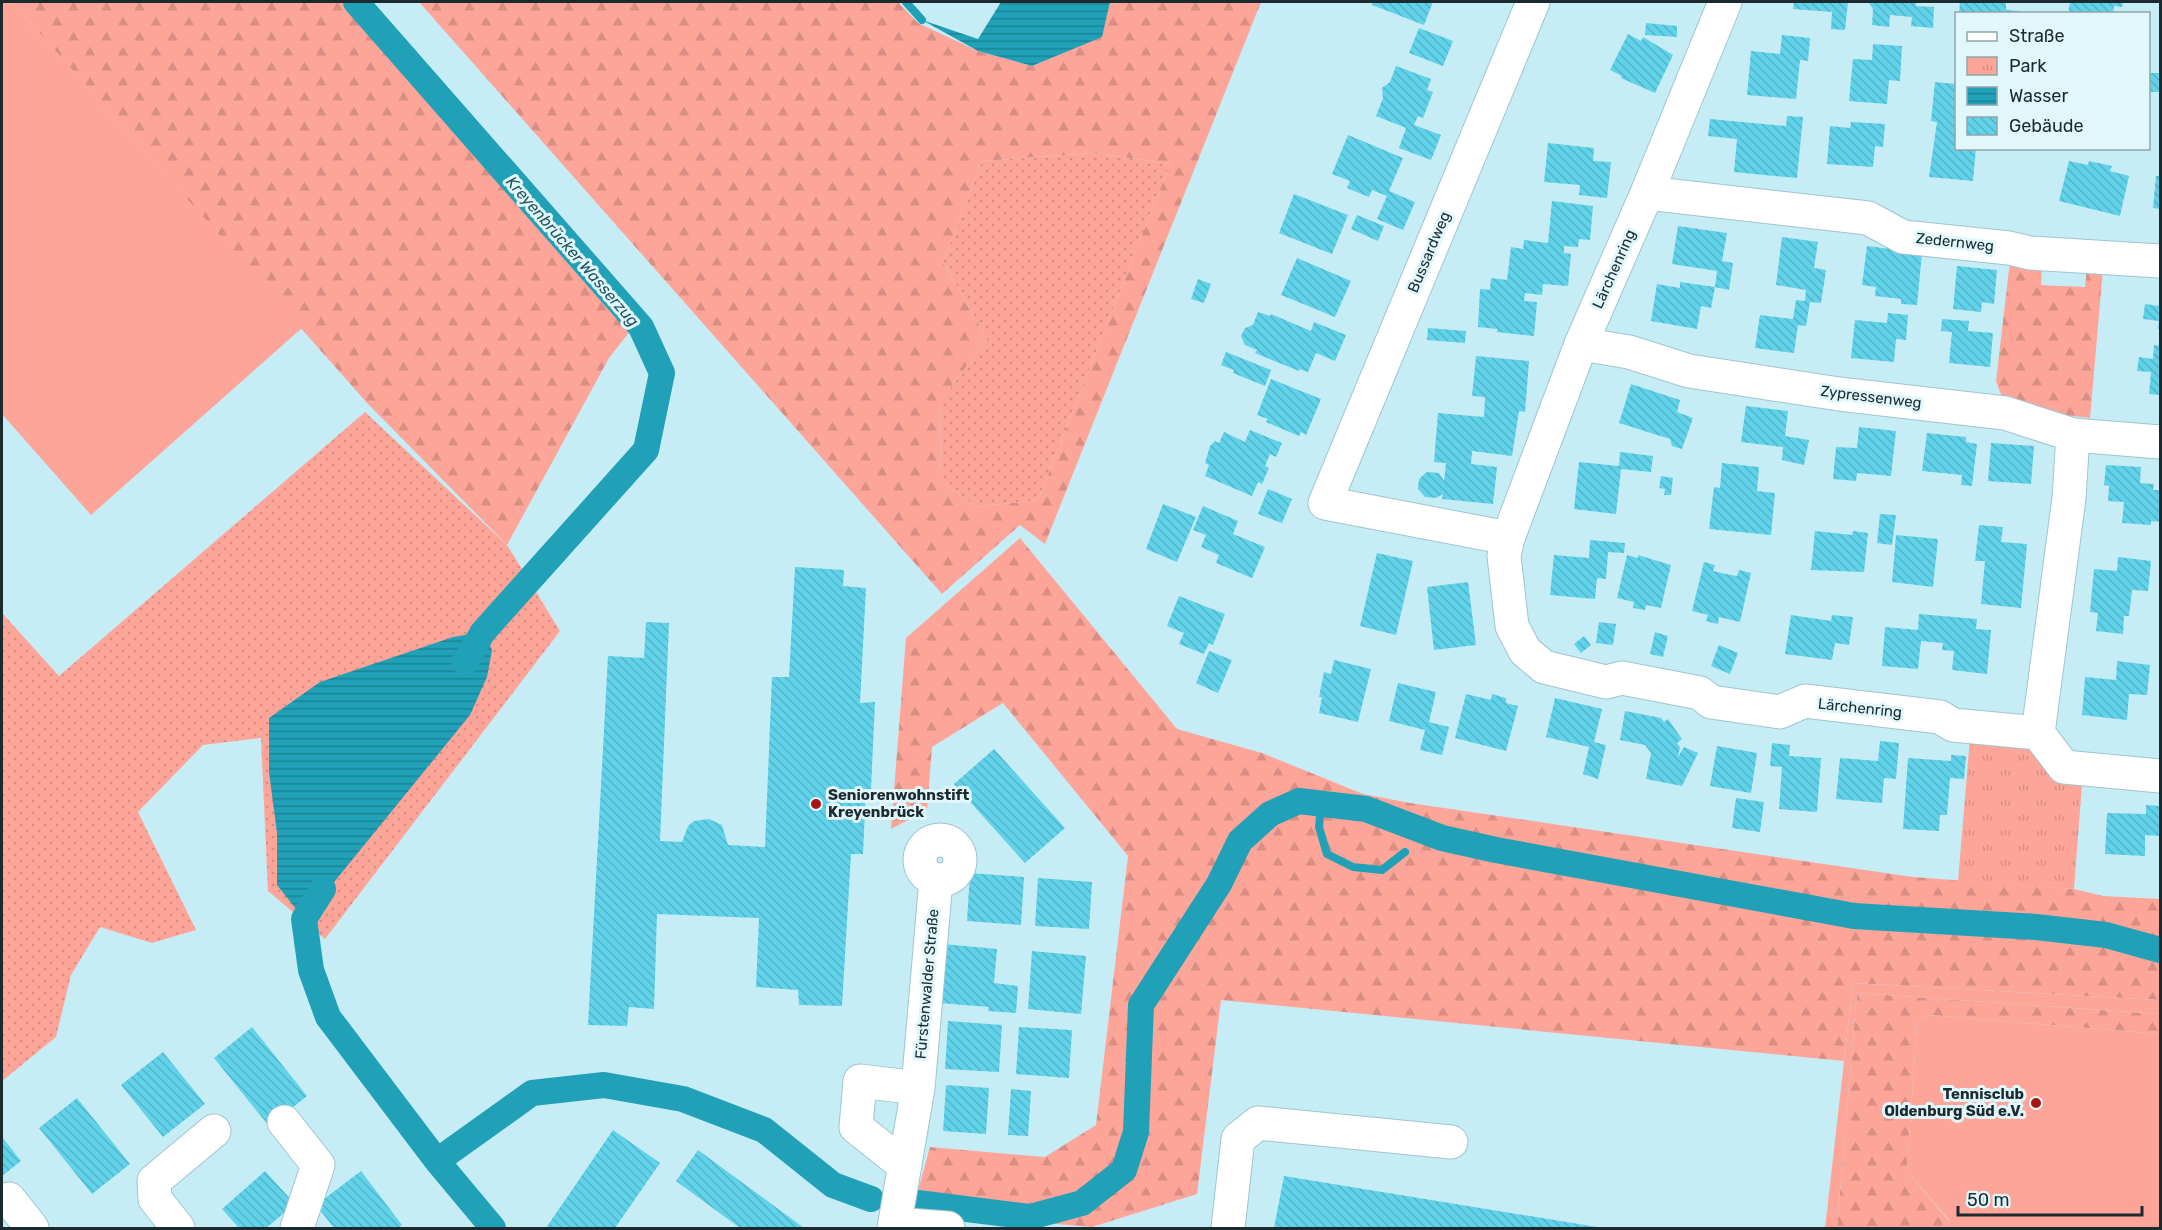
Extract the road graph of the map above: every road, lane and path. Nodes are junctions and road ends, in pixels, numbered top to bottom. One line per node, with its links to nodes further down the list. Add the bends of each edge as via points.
1 (1533, 2): 8 (street, Bussardweg, via 1325,503)
2 (1725, 2): 3 (street, Lärchenring)
3 (1647, 193): 4 (street, Zedernweg, via 1868,218 1903,237 2030,253); 5 (street, Lärchenring)
4 (2160, 261)
5 (1581, 344): 6 (street, Zypressenweg, via 1629,352 1689,371 2005,413); 8 (street, Lärchenring)
6 (2073, 435): 7 (street, Zypressenweg); 9 (street, via 2069,498)
7 (2160, 442)
8 (1508, 538): 9 (street, Lärchenring, via 1504,556 1512,626 1525,651 1544,667 1606,682 1622,678 1700,693 1711,702 1780,712 1806,701)
9 (2038, 733): 10 (street, via 2064,766)
10 (2160, 776)
11 (936, 880): 12 (street, Fürstenwalder Straße)
12 (918, 1088): 16 (street, Fürstenwalder Straße); 16 (street, via 860,1081 856,1127)
13 (284, 1122): 21 (street, via 318,1165)
14 (214, 1131): 20 (street, via 154,1181 155,1199)
15 (1452, 1142): 23 (street, via 1258,1123 1238,1139)
16 (905, 1166): 18 (street, Fürstenwalder Straße)
17 (9, 1199): 19 (street)
18 (894, 1226): 22 (street)
19 (32, 1228)
20 (178, 1228)
21 (297, 1228)
22 (948, 1228)
23 (1228, 1228)

